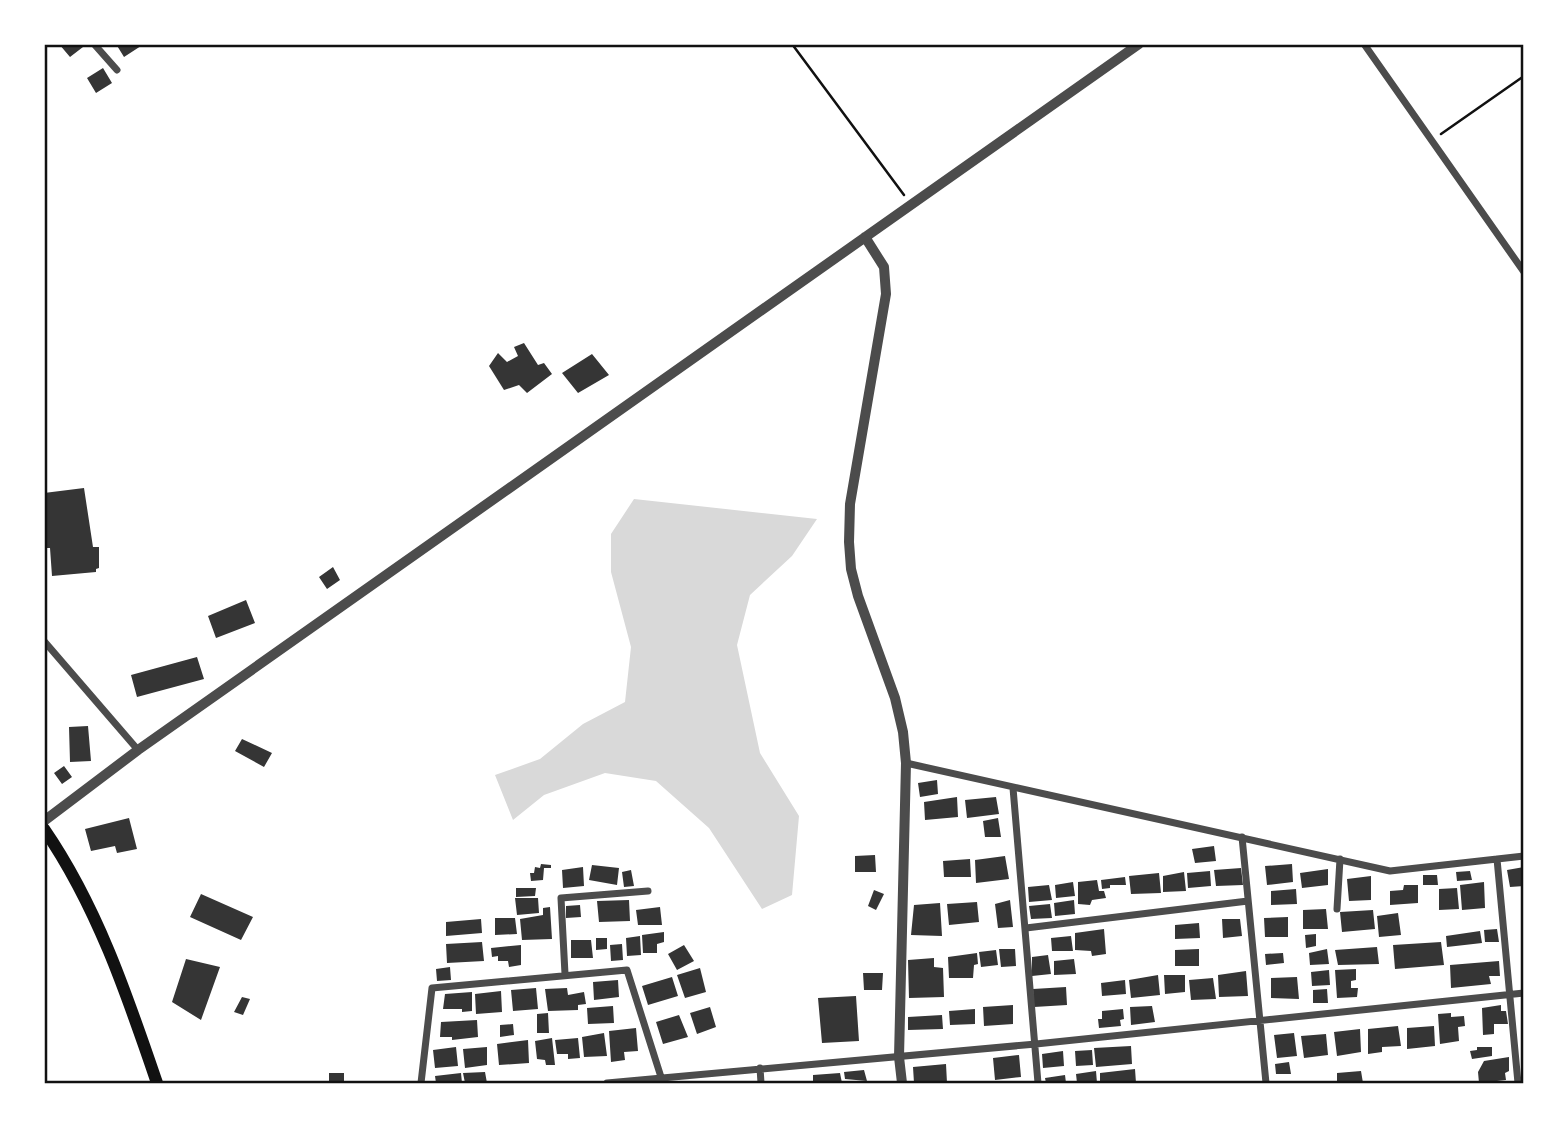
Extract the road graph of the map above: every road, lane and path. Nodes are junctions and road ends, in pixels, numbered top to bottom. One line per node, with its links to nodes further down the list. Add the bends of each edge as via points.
1 (94, 44): 5 (street)
2 (792, 44): 8 (path)
3 (1139, 44): 8 (street)
4 (1364, 44): 7 (street)
5 (117, 69)
6 (1524, 76): 7 (path)
7 (1433, 139): 10 (street)
8 (910, 204): 9 (street)
9 (865, 237): 12 (street); 13 (street, via 884,267 886,294 850,504 851,569 895,698)
10 (1524, 272)
11 (44, 640): 12 (street)
12 (138, 750): 15 (street)
13 (906, 763): 14 (street); 30 (street)
14 (1013, 788): 17 (street); 24 (street)
15 (44, 821)
16 (44, 829): 33 (main road, via 92,911)
17 (1242, 837): 19 (street); 22 (street)
18 (1524, 856): 20 (street)
19 (1340, 859): 20 (street, via 1390,871); 23 (street)
20 (1497, 859): 27 (street)
21 (648, 891): 25 (street, via 561,898)
22 (1248, 901): 24 (street); 28 (street)
23 (1337, 909)
24 (1026, 928): 29 (street)
25 (565, 974): 32 (street, via 627,970); 34 (street, via 432,988)
26 (1524, 993): 27 (street)
27 (1510, 995): 28 (street); 40 (street)
28 (1260, 1019): 29 (street); 39 (street)
29 (1036, 1044): 30 (street); 38 (street)
30 (899, 1057): 31 (street); 37 (street)
31 (760, 1068): 32 (street); 36 (street)
32 (661, 1077): 35 (street)
33 (157, 1083)
34 (421, 1083)
35 (607, 1083)
36 (761, 1083)
37 (902, 1083)
38 (1038, 1083)
39 (1266, 1083)
40 (1518, 1083)

